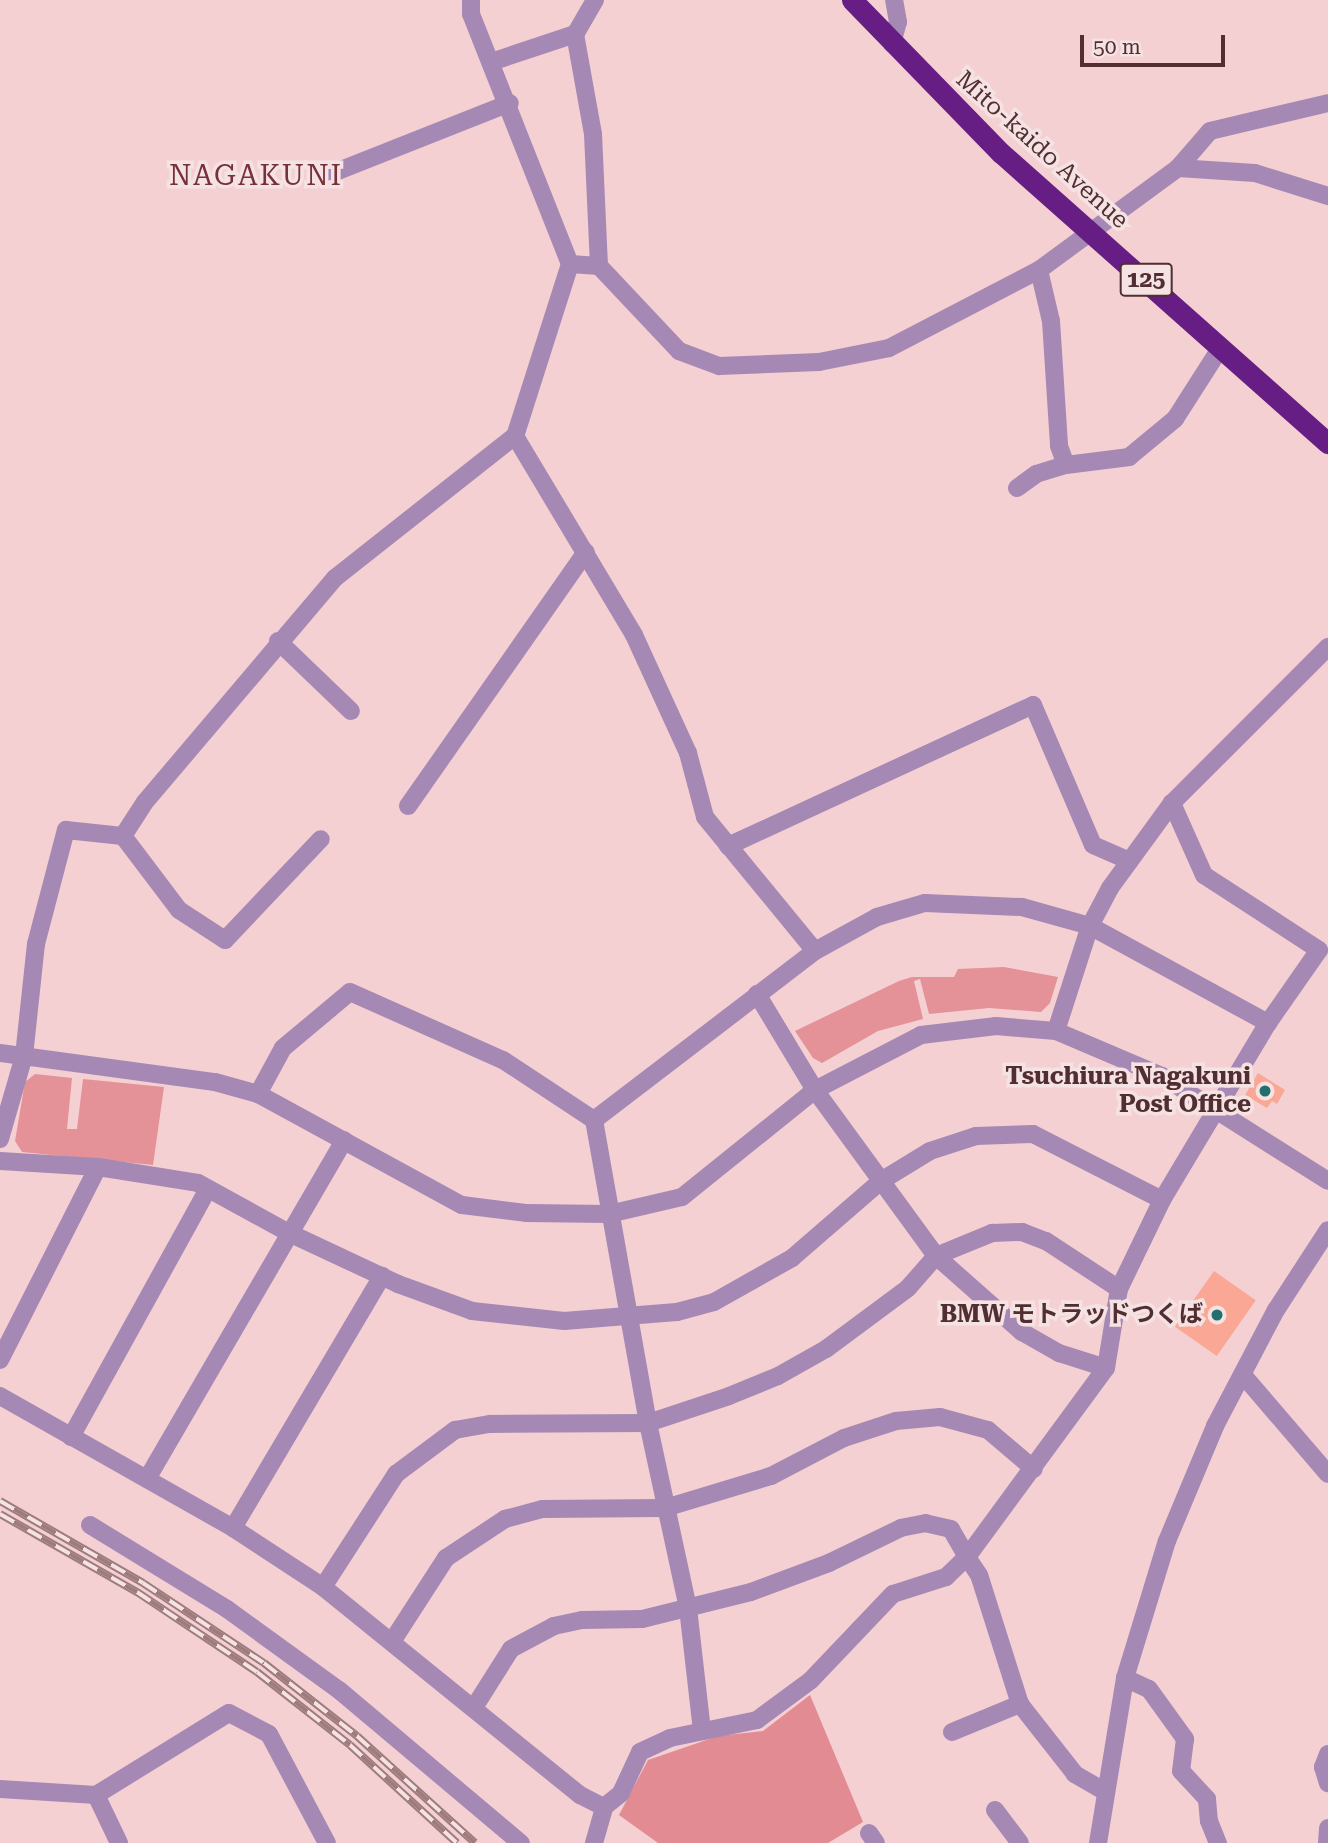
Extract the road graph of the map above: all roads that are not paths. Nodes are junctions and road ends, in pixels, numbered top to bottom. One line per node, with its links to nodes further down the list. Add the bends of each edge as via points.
1 (471, 0): 7 (street, via 471,14)
2 (595, 0): 5 (street)
3 (852, 0): 6 (highway, Mito-kaido Avenue / 125)
4 (894, 0): 6 (street, via 898,22)
5 (575, 34): 7 (street); 15 (street, via 593,134)
6 (892, 44): 13 (highway, Mito-kaido Avenue / 125, via 1002,153)
7 (491, 62): 8 (street)
8 (510, 103): 11 (street); 14 (street)
9 (1328, 103): 10 (street, via 1210,131)
10 (1178, 168): 12 (street, via 1255,173); 13 (street)
11 (332, 173)
12 (1328, 196)
13 (1093, 232): 16 (street); 17 (highway, Mito-kaido Avenue / 125)
14 (570, 264): 15 (street); 18 (street)
15 (599, 266): 16 (street, via 680,351 719,366 820,362 889,348)
16 (1039, 270): 20 (street, via 1051,321 1059,446)
17 (1221, 347): 19 (highway, Mito-kaido Avenue / 125); 20 (street, via 1175,419 1129,457)
18 (515, 436): 22 (street); 23 (street, via 335,578)
19 (1328, 443)
20 (1066, 465): 21 (street, via 1036,474)
21 (1017, 488)
22 (586, 552): 27 (street); 30 (street, via 634,635 688,753 705,817)
23 (278, 641): 25 (street); 28 (street, via 145,802)
24 (1328, 647): 26 (street)
25 (351, 711)
26 (1172, 803): 31 (street); 35 (street, via 1204,875 1319,950)
27 (408, 806)
28 (123, 836): 29 (street, via 179,910 225,940); 38 (street, via 66,830 36,944)
29 (320, 839)
30 (728, 846): 31 (street, via 1033,705 1093,845); 33 (street)
31 (1130, 861): 32 (street)
32 (1090, 926): 33 (street, via 1022,907 925,902 877,917); 35 (street); 36 (street)
33 (815, 951): 34 (street)
34 (757, 994): 39 (street); 42 (street)
35 (1268, 1023): 41 (street)
36 (1056, 1031): 39 (street, via 996,1026 921,1035); 41 (street, via 1140,1066)
37 (0, 1053): 38 (street)
38 (24, 1056): 40 (street, via 215,1082); 43 (street)
39 (815, 1090): 47 (street); 51 (street, via 682,1197)
40 (258, 1094): 42 (street, via 283,1048 350,992 503,1060); 44 (street)
41 (1216, 1108): 48 (street); 50 (street)
42 (594, 1120): 51 (street)
43 (0, 1139)
44 (344, 1140): 51 (street, via 462,1205 526,1213); 53 (street)
45 (0, 1161): 46 (street)
46 (98, 1167): 49 (street); 58 (street)
47 (881, 1181): 50 (street, via 930,1151 976,1136 1033,1134); 54 (street); 57 (street, via 792,1258 715,1302 677,1312)
48 (1328, 1181)
49 (208, 1189): 53 (street); 63 (street)
50 (1162, 1200): 56 (street)
51 (610, 1214): 57 (street)
52 (1328, 1230): 60 (street, via 1276,1310)
53 (287, 1232): 55 (street); 66 (street)
54 (936, 1256): 56 (street, via 992,1233 1022,1232 1046,1241); 59 (street, via 1022,1332 1059,1353); 62 (street, via 908,1288 826,1349 778,1376)
55 (382, 1276): 57 (street, via 472,1311 564,1321); 69 (street)
56 (1119, 1289): 59 (street)
57 (628, 1314): 62 (street)
58 (0, 1360)
59 (1106, 1368): 64 (street)
60 (1242, 1375): 65 (street); 74 (street, via 1193,1474)
61 (0, 1396): 63 (street)
62 (648, 1423): 67 (street); 71 (street, via 491,1424 455,1430 396,1474)
63 (71, 1437): 66 (street)
64 (1034, 1469): 67 (street, via 988,1430 940,1417 897,1420 844,1438 771,1476); 70 (street)
65 (1328, 1474)
66 (147, 1479): 69 (street)
67 (665, 1508): 72 (street); 73 (street, via 542,1509 505,1519 446,1558)
68 (90, 1525): 89 (street, via 227,1609 339,1690)
69 (233, 1528): 71 (street)
70 (967, 1557): 72 (street, via 951,1529 926,1523 901,1528 829,1563 764,1587); 75 (street, via 979,1575); 77 (street, via 946,1577 893,1594 811,1680 757,1720)
71 (323, 1587): 73 (street)
72 (688, 1608): 76 (street, via 642,1619 583,1620 554,1626 512,1649); 77 (street)
73 (393, 1640): 76 (street)
74 (1125, 1678): 82 (street); 93 (street, via 1149,1689 1185,1739 1181,1771 1208,1799 1209,1821)
75 (1020, 1703): 78 (street); 82 (street, via 1075,1774)
76 (475, 1706): 84 (street, via 580,1795)
77 (702, 1730): 84 (street, via 640,1752 621,1793)
78 (952, 1732)
79 (1328, 1754): 80 (street, via 1323,1767)
80 (1328, 1783)
81 (0, 1788): 83 (street)
82 (1104, 1791): 92 (street)
83 (96, 1795): 87 (street); 88 (street, via 229,1713 269,1734)
84 (604, 1807): 90 (street)
85 (995, 1810): 91 (street)
86 (1328, 1828): 94 (street)
87 (118, 1843)
88 (327, 1843)
89 (522, 1843)
90 (594, 1843)
91 (1020, 1843)
92 (1098, 1843)
93 (1218, 1843)
94 (1327, 1843)

